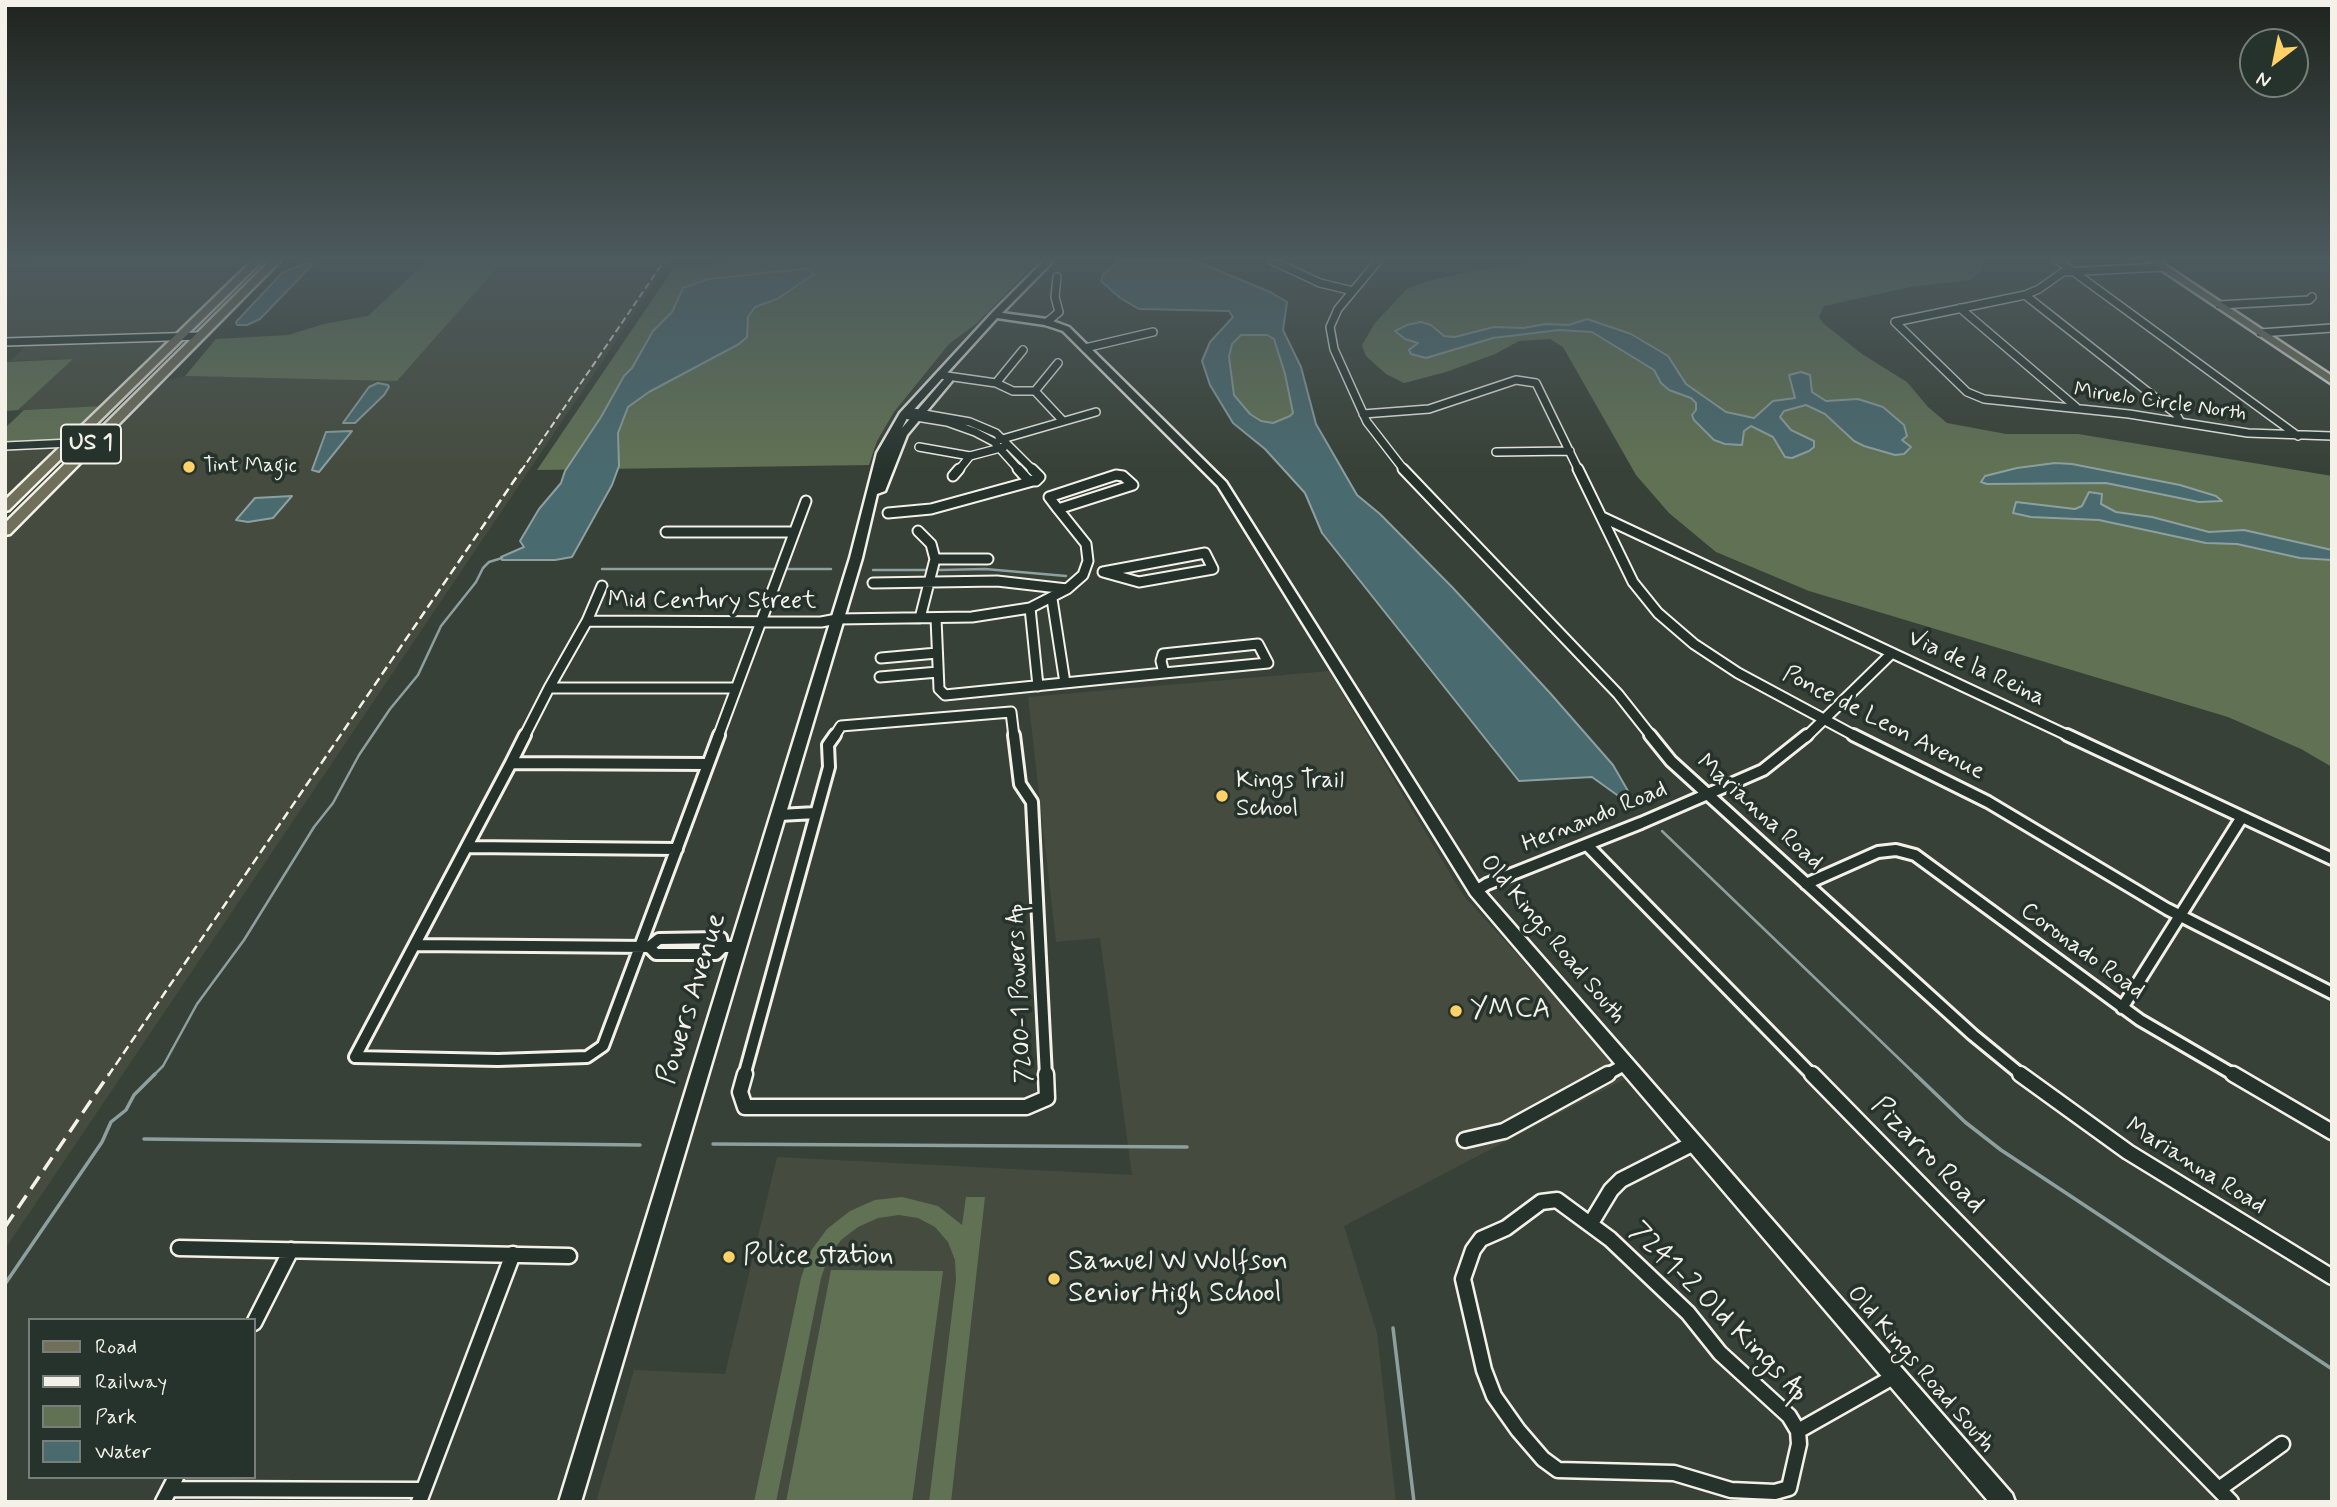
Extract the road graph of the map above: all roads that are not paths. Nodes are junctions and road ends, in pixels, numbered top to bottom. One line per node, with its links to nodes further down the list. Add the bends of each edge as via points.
1 (184, 331): 13 (main road, US 1)
2 (205, 331): 14 (main road, US 1)
3 (985, 331): 19 (street, Powers Avenue)
4 (1068, 331): 16 (street, Old Kings Road South)
5 (1330, 331): 26 (street, Marianna Road)
6 (1905, 331): 23 (street, Miruelo Circle North, via 1967,392 1984,399)
7 (1987, 331): 23 (street)
8 (2071, 331): 28 (street)
9 (2155, 331): 29 (street)
10 (2272, 331): 12 (street)
11 (1153, 332): 16 (street)
12 (2260, 332): 20 (main road)
13 (179, 336): 14 (street); 15 (street); 34 (main road, US 1)
14 (200, 336): 32 (main road, US 1)
15 (5, 342)
16 (1085, 348): 91 (street, Old Kings Road South, via 1222,484)
17 (1023, 350): 21 (street)
18 (1058, 363): 22 (street)
19 (945, 376): 21 (street); 25 (street, Powers Avenue)
20 (2332, 381)
21 (996, 383): 22 (street, via 1013,391)
22 (1035, 391): 27 (street)
23 (2076, 408): 28 (street, Miruelo Circle North)
24 (1096, 412): 27 (street)
25 (912, 413): 31 (street, via 970,422); 33 (street, via 967,428); 66 (street, Powers Avenue, via 888,439 876,469 869,513)
26 (1363, 414): 39 (street, Ponce de Leon Avenue, via 1437,407 1516,380 1530,380 1539,385); 82 (street, Marianna Road, via 1390,454 1609,684 1671,761)
27 (1063, 421): 31 (street)
28 (2180, 421): 29 (street, Miruelo Circle North)
29 (2298, 436): 30 (street, Miruelo Circle North)
30 (2332, 436)
31 (1003, 438): 33 (street); 36 (street)
32 (93, 442): 34 (street); 46 (main road, US 1)
33 (993, 442): 38 (street)
34 (70, 443): 35 (street); 45 (main road, US 1)
35 (5, 446)
36 (1011, 446): 38 (street); 43 (street, via 1040,477)
37 (919, 447): 41 (street)
38 (1001, 448): 41 (street); 43 (street)
39 (1570, 451): 40 (street); 49 (street, Ponce de Leon Avenue)
40 (1496, 452)
41 (970, 456): 42 (street)
42 (953, 476)
43 (1033, 481): 48 (street, via 931,509)
44 (806, 501): 53 (street)
45 (5, 508): 46 (main road)
46 (27, 508): 50 (main road, US 1)
47 (1058, 509): 47 (street, via 1049,496 1116,475 1133,485); 57 (street, via 1087,549)
48 (888, 513)
49 (1602, 517): 70 (street, Via de la Reina); 79 (street, Ponce de Leon Avenue, via 1633,582 1671,626 1714,659)
50 (5, 531)
51 (918, 531): 54 (street, via 931,544)
52 (666, 532): 53 (street)
53 (794, 532): 68 (street)
54 (935, 559): 55 (street); 58 (street)
55 (988, 559)
56 (1103, 572): 56 (street, via 1205,553 1213,569 1139,582); 57 (street)
57 (1083, 575): 61 (street, Mid Century Street)
58 (929, 582): 59 (street); 61 (street); 64 (street)
59 (873, 583)
60 (601, 586): 67 (street)
61 (1067, 589): 62 (street, Mid Century Street)
62 (1052, 599): 63 (street, Mid Century Street); 75 (street)
63 (1030, 608): 65 (street, Mid Century Street); 76 (street)
64 (920, 618): 65 (street, Mid Century Street); 66 (street, Mid Century Street)
65 (936, 618): 69 (street)
66 (837, 619): 68 (street, Mid Century Street); 84 (street, Powers Avenue)
67 (587, 621): 68 (street, Mid Century Street); 77 (street)
68 (761, 621): 78 (street)
69 (937, 653): 71 (street); 72 (street)
70 (1892, 653): 79 (street, Hernando Road); 85 (street, Via de la Reina)
71 (881, 659)
72 (938, 672): 74 (street); 76 (street, via 939,689 945,695)
73 (1164, 673): 73 (street, via 1231,668 1268,663 1258,643 1163,654); 75 (street)
74 (880, 677)
75 (1065, 683): 76 (street)
76 (1038, 686)
77 (549, 688): 78 (street); 80 (street)
78 (736, 688): 81 (street)
79 (1823, 720): 82 (street, Hernando Road, via 1777,761); 92 (street, Ponce de Leon Avenue, via 1988,802)
80 (511, 763): 81 (street); 87 (street)
81 (708, 764): 88 (street)
82 (1707, 794): 86 (street, Hernando Road); 90 (street, Marianna Road)
83 (816, 813): 83 (street, 7200-1 Powers Ap, via 740,1092 745,1107 1026,1108 1047,1098 1032,802 1020,783 1011,712 841,726 828,746 829,767); 84 (street)
84 (779, 815): 95 (street, Powers Avenue)
85 (2242, 817): 89 (street, Via de la Reina); 92 (street)
86 (1587, 845): 91 (street, Hernando Road); 113 (street, Pizarro Road)
87 (467, 847): 88 (street); 93 (street)
88 (677, 849): 94 (street)
89 (2332, 859)
90 (1806, 884): 97 (street, Coronado Road, via 1878,852 1915,855); 107 (street, Marianna Road, via 2041,1091 2128,1152)
91 (1476, 891): 98 (street, Old Kings Road South)
92 (2180, 915): 96 (street, Ponce de Leon Avenue); 97 (street)
93 (415, 945): 94 (street); 94 (street, via 355,1057 498,1060 594,1054 604,1046)
94 (645, 947): 95 (street, via 656,954 716,954)
95 (731, 947): 115 (street, Powers Avenue)
96 (2332, 993)
97 (2122, 1008): 99 (street, Coronado Road)
98 (1626, 1064): 100 (street, via 1504,1131); 101 (street, Old Kings Road South)
99 (2332, 1132)
100 (1465, 1140)
101 (1694, 1143): 102 (street, via 1621,1180); 109 (street, Old Kings Road South)
102 (1591, 1223): 110 (street, 7241-2 Old Kings Ap, via 1688,1313 1720,1353 1789,1416); 110 (street, 7241-2 Old Kings Ap, via 1557,1200 1541,1202 1506,1228 1481,1239 1463,1279 1494,1396 1543,1459 1558,1469 1674,1473 1719,1488 1775,1492 1789,1488)
103 (179, 1248): 104 (street)
104 (291, 1250): 105 (street); 108 (street)
105 (513, 1254): 106 (street); 114 (street)
106 (569, 1256)
107 (2332, 1277)
108 (256, 1319)
109 (1895, 1376): 110 (street); 116 (street, Old Kings Road South)
110 (1798, 1431)
111 (2282, 1444): 113 (street)
112 (169, 1489): 114 (street)
113 (2219, 1489): 117 (street, Pizarro Road)
114 (421, 1496)
115 (570, 1502)
116 (2004, 1502)
117 (2231, 1502)

